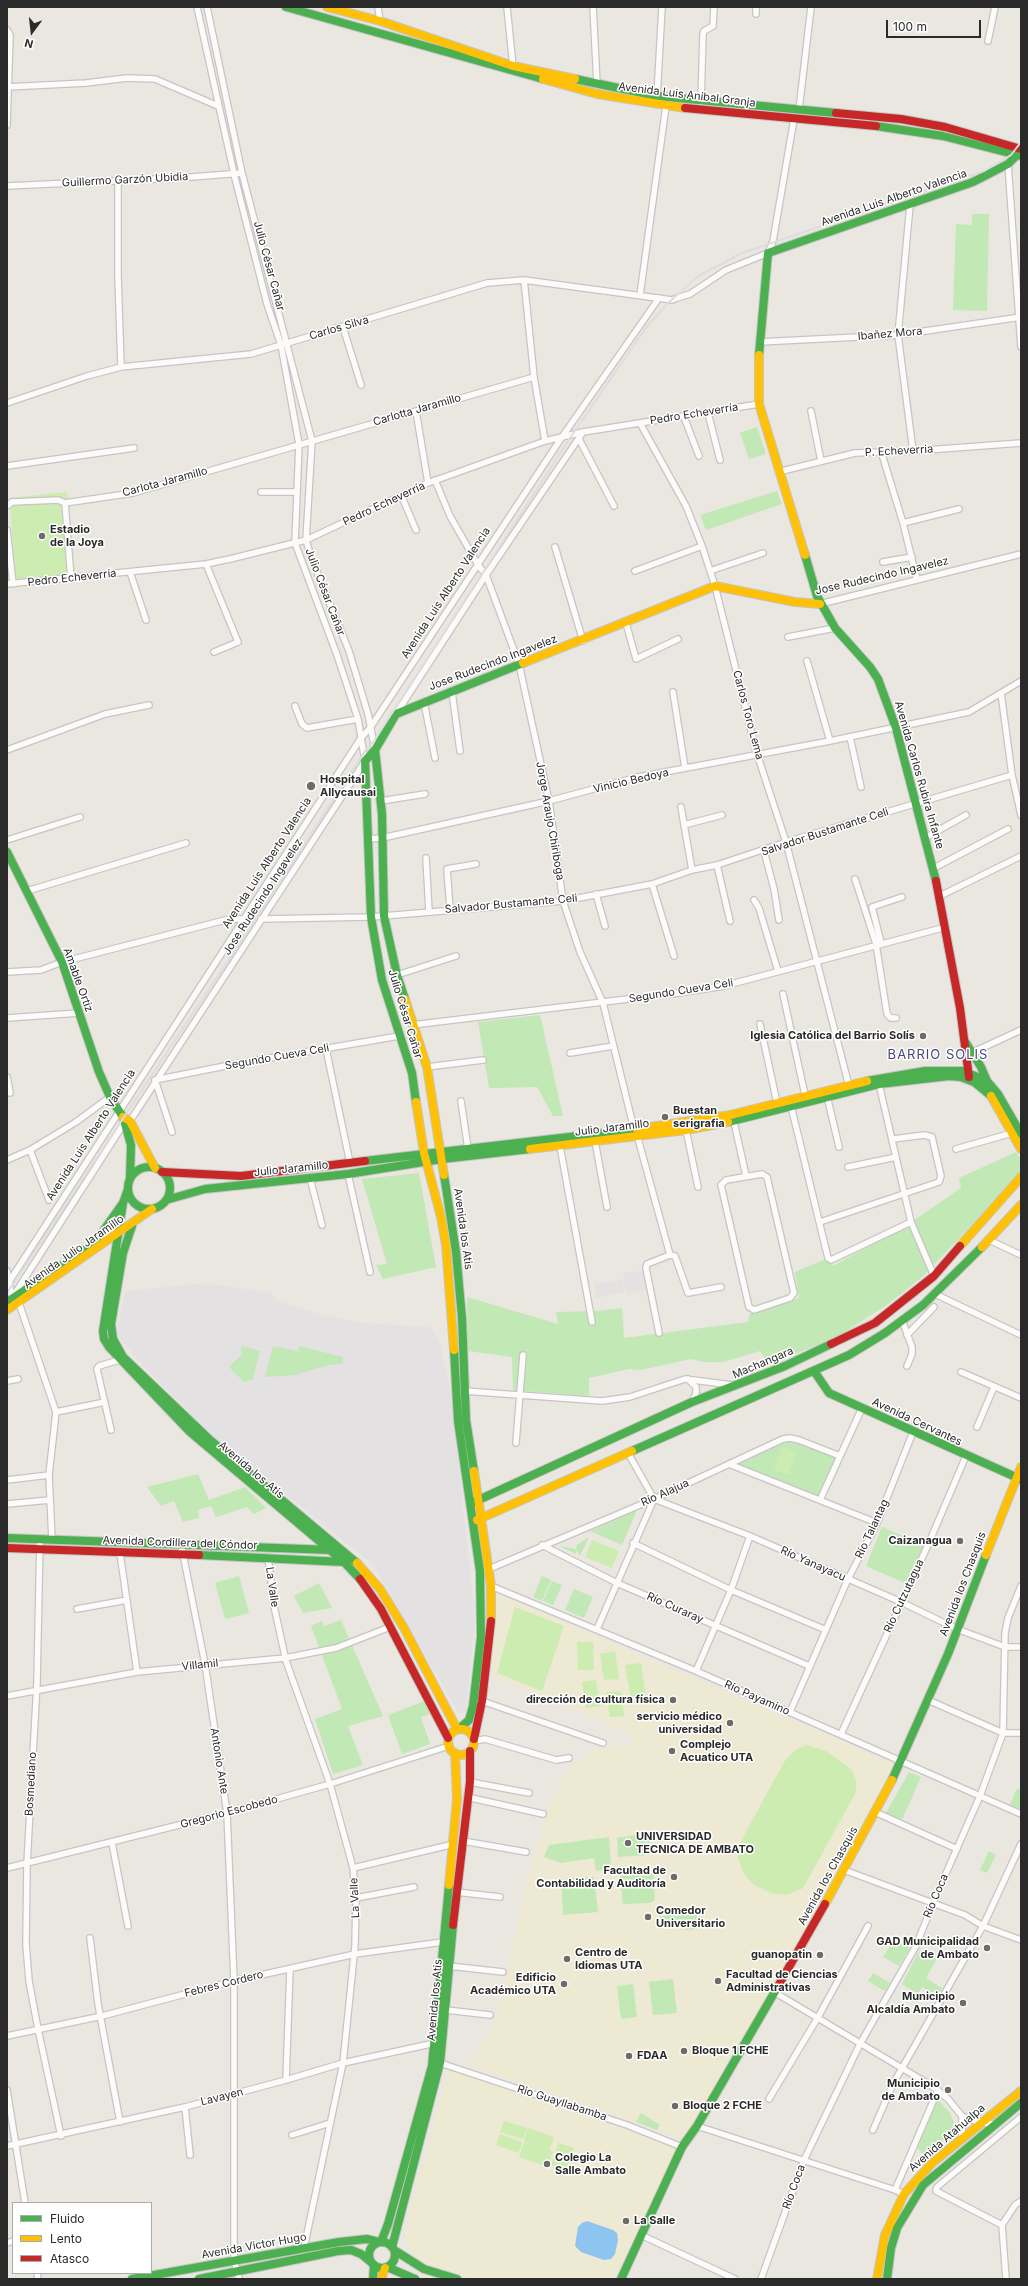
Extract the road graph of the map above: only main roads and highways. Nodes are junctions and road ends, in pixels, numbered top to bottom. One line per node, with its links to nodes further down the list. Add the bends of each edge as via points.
1 (286, 7): 3 (main road, Avenida Luis Anibal Granja, via 597,94 666,106 900,128)
2 (327, 7): 3 (main road, Avenida Luis Anibal Granja, via 380,21 513,66 597,84 701,102 901,119 945,127)
3 (1020, 153): 4 (main road, Avenida Luis Alberto Valencia, via 1008,164 973,182)
4 (768, 253): 5 (main road, Avenida Carlos Rubira Infante, via 759,342 759,404)
5 (820, 604): 6 (main road, Jose Rudecindo Ingavelez, via 796,602 715,586 396,714); 9 (main road, Avenida Carlos Rubira Infante, via 835,628 878,679 896,728 934,868 965,1042)
6 (375, 750): 7 (main road, Jose Rudecindo Ingavelez); 19 (main road, Julio César Cañar, via 381,801 384,916 397,975 427,1067)
7 (365, 761): 18 (main road, Julio César Cañar, via 371,917 382,980 412,1074)
8 (7, 852): 14 (main road, Amable Ortiz, via 62,962 110,1098)
9 (970, 1053): 10 (main road); 12 (main road, Avenida Carlos Rubira Infante)
10 (967, 1072): 11 (main road); 12 (main road, Julio Jaramillo); 13 (main road, Julio Jaramillo, via 925,1071)
11 (970, 1080): 12 (main road, Julio Jaramillo); 13 (main road, Julio Jaramillo, via 950,1076)
12 (985, 1084): 16 (main road, Julio Jaramillo)
13 (850, 1087): 15 (main road, Julio Jaramillo, via 805,1095 709,1119); 15 (main road, Julio Jaramillo, via 734,1122 686,1130)
14 (124, 1118): 21 (main road, Amable Ortiz); 23 (main road, Amable Ortiz, via 132,1161)
15 (636, 1132): 19 (main road, Julio Jaramillo, via 468,1149); 19 (main road, Julio Jaramillo, via 560,1146)
16 (1017, 1133): 17 (main road, Julio Jaramillo)
17 (1021, 1149)
18 (424, 1153): 19 (main road, Julio Jaramillo); 20 (main road, Julio César Cañar); 21 (main road, Julio Jaramillo, via 241,1176)
19 (441, 1156): 20 (main road, Julio Jaramillo); 36 (main road, Avenida los Atis, via 460,1288 464,1391)
20 (427, 1162): 25 (main road, Julio Jaramillo, via 348,1174 205,1189); 36 (main road, Avenida los Atis, via 446,1245 458,1421)
21 (158, 1170): 23 (main road, Julio Jaramillo, via 140,1169); 25 (main road, via 170,1185)
22 (1021, 1177): 36 (main road, Machangara, via 934,1276 875,1322 813,1353 737,1386 692,1402)
23 (130, 1179): 24 (main road)
24 (128, 1189): 26 (main road, Avenida Julio Jaramillo); 28 (main road, via 133,1202 145,1209)
25 (166, 1200): 28 (main road, Julio Jaramillo)
26 (123, 1202): 30 (main road, Avenida los Atis); 31 (main road, Avenida Julio Jaramillo, via 99,1237 86,1249)
27 (1021, 1205): 33 (main road, via 935,1294 850,1355)
28 (152, 1209): 29 (main road, Avenida Julio Jaramillo)
29 (132, 1226): 30 (main road, Avenida Julio Jaramillo); 40 (main road, Avenida los Atis, via 124,1253 111,1324 113,1339 123,1357 209,1439)
30 (116, 1236): 31 (main road, Avenida Julio Jaramillo); 40 (main road, Avenida los Atis, via 104,1339 119,1360 190,1432)
31 (11, 1302): 32 (main road, Avenida Julio Jaramillo)
32 (7, 1310)
33 (814, 1371): 35 (main road, Avenida Cervantes, via 829,1393); 37 (main road)
34 (1021, 1467): 35 (main road, Avenida los Chasquis)
35 (1019, 1478): 60 (main road, Avenida los Chasquis, via 902,1762 844,1870 682,2148)
36 (474, 1502): 37 (main road, Avenida los Atis)
37 (477, 1520): 42 (main road, Avenida los Atis, via 481,1637 471,1715); 43 (main road, Avenida los Atis, via 489,1569 491,1617 482,1701)
38 (7, 1538): 40 (main road, Avenida Cordillera del Cóndor)
39 (7, 1548): 41 (main road, Avenida Cordillera del Cóndor)
40 (333, 1548): 41 (main road, Avenida los Atis)
41 (347, 1560): 42 (main road, Avenida los Atis, via 362,1568 380,1590 404,1628); 44 (main road, Avenida los Atis, via 390,1627)
42 (458, 1729): 43 (main road, Avenida los Atis, via 468,1731); 44 (main road, Avenida los Atis)
43 (474, 1740): 45 (main road, Avenida los Atis)
44 (449, 1742): 46 (main road, Avenida los Atis)
45 (470, 1751): 46 (main road, via 463,1754); 50 (main road, Avenida los Atis, via 470,1782 456,1892 440,2063)
46 (455, 1753): 49 (main road, Avenida los Atis, via 457,1780 454,1844 432,2066 388,2224)
47 (1021, 2091): 61 (main road, Avenida Atahualpa, via 920,2174 904,2194 885,2235)
48 (1021, 2103): 62 (main road, Avenida Atahualpa, via 938,2170 916,2194 897,2228)
49 (380, 2242): 50 (main road); 51 (main road, Avenida los Atis, via 370,2250); 54 (main road, Avenida Victor Hugo, via 367,2238)
50 (393, 2248): 52 (main road, Avenida los Atis, via 395,2258); 59 (main road, via 424,2269)
51 (373, 2264): 52 (main road); 53 (main road, Avenida Victor Hugo, via 351,2250); 56 (main road, Avenida los Atis)
52 (386, 2267): 57 (main road, Avenida los Atis); 58 (main road)
53 (238, 2275): 55 (main road, Avenida Victor Hugo)
54 (132, 2279)
55 (199, 2279)
56 (373, 2279)
57 (381, 2279)
58 (415, 2279)
59 (457, 2279)
60 (621, 2279)
61 (877, 2279)
62 (886, 2279)

